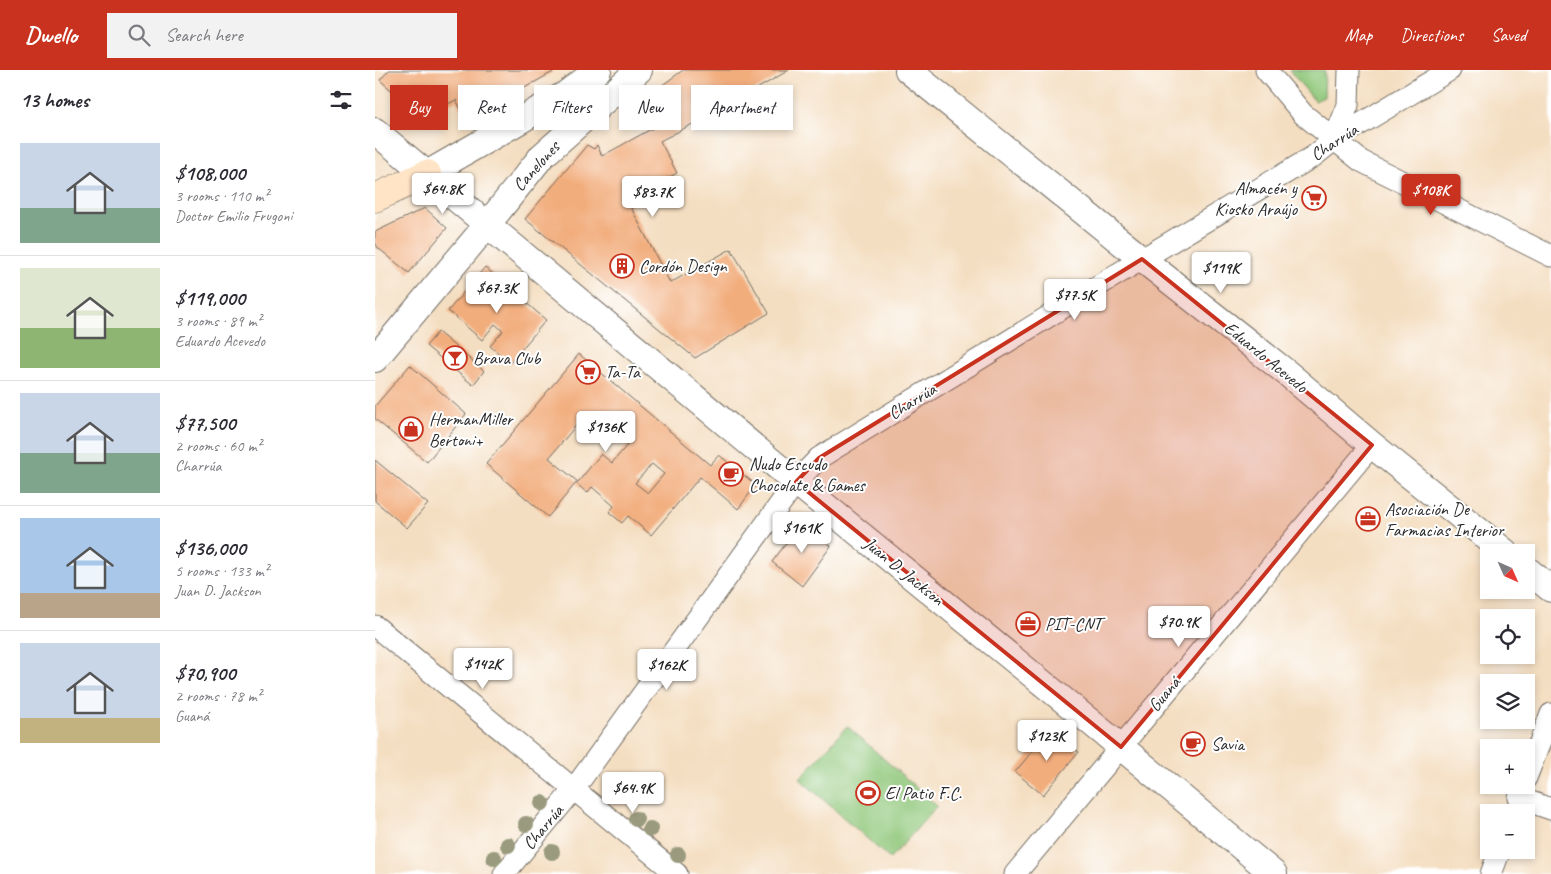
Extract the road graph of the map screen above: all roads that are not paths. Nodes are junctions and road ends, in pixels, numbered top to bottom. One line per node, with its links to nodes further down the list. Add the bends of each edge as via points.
1 (598, 70): 9 (street, via 566,94)
2 (639, 70): 11 (street, Canelones, via 542,156)
3 (908, 70): 13 (street, Eduardo Acevedo)
4 (1266, 70): 8 (street, via 1303,114)
5 (1349, 70): 8 (street, via 1348,105)
6 (1450, 70): 8 (street, Charrúa)
7 (375, 131): 9 (street, Juan D. Jackson)
8 (1335, 140): 12 (street, via 1361,161); 13 (street, Charrúa, via 1314,156)
9 (427, 174): 10 (main road); 11 (street, Juan D. Jackson)
10 (375, 198)
11 (487, 225): 14 (street, Canelones); 16 (street, Juan D. Jackson)
12 (1551, 256)
13 (1142, 258): 15 (street, Eduardo Acevedo, via 1287,373); 16 (street, Charrúa, via 819,458)
14 (375, 359)
15 (1371, 445): 17 (street, Eduardo Acevedo); 22 (street, Guaná)
16 (796, 482): 22 (street, Juan D. Jackson); 24 (street, Charrúa)
17 (1495, 544)
18 (1535, 576): 19 (street)
19 (1551, 589)
20 (375, 626): 24 (street)
21 (1551, 714): 23 (street)
22 (1121, 747): 30 (street, Guaná); 31 (street, Juan D. Jackson)
23 (1535, 756)
24 (574, 789): 28 (street, Charrúa); 29 (street)
25 (1523, 794): 26 (street)
26 (1551, 810)
27 (1497, 859): 32 (street)
28 (504, 874)
29 (677, 874)
30 (1015, 874)
31 (1274, 874)
32 (1491, 874)

